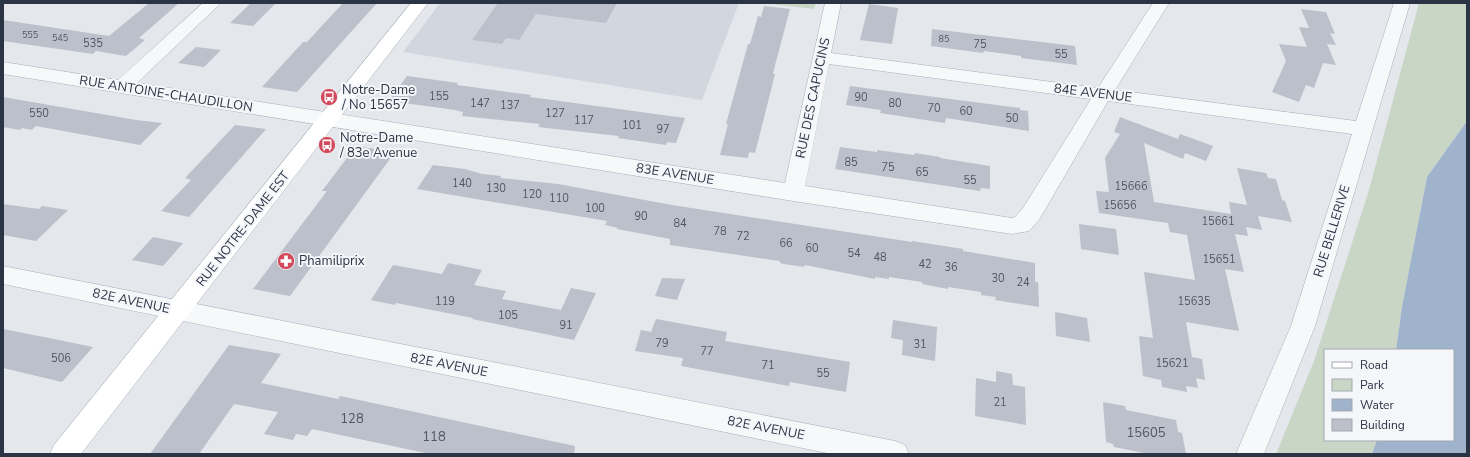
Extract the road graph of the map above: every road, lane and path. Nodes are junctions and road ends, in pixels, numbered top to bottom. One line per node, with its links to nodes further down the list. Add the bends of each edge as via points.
1 (213, 3): 8 (street)
2 (420, 3): 10 (main road, RUE NOTRE-DAME EST)
3 (833, 3): 6 (street, RUE DES CAPUCINS)
4 (1161, 3): 9 (street)
5 (1402, 3): 11 (street, RUE BELLERIVE)
6 (822, 57): 9 (street, 84E AVENUE); 12 (street, RUE DES CAPUCINS)
7 (3, 68): 8 (street, RUE ANTOINE-CHAUDILLON)
8 (122, 87): 10 (street, RUE ANTOINE-CHAUDILLON)
9 (1103, 94): 11 (street, 84E AVENUE); 12 (street, 83E AVENUE, via 1031,214 1021,224 1000,225)
10 (328, 120): 12 (street, 83E AVENUE); 14 (main road, RUE NOTRE-DAME EST)
11 (1363, 129): 17 (street, RUE BELLERIVE, via 1303,326)
12 (793, 193)
13 (3, 275): 14 (street, 82E AVENUE)
14 (178, 311): 15 (main road, RUE NOTRE-DAME EST); 16 (street, 82E AVENUE)
15 (64, 454)
16 (895, 454)
17 (1250, 454)

